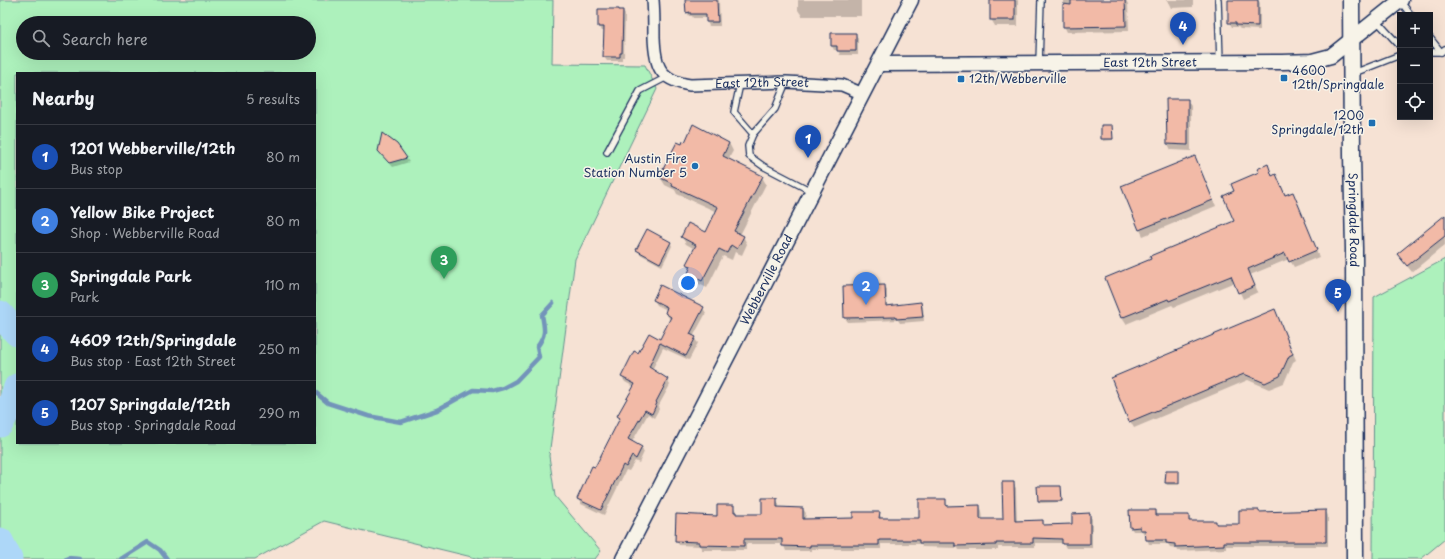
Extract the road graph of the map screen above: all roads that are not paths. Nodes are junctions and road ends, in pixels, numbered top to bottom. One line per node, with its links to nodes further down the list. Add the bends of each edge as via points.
1 (653, 0): 19 (street, via 655,55 657,64)
2 (911, 0): 17 (street, Webberville Road)
3 (1040, 0): 16 (lane)
4 (1218, 0): 15 (lane)
5 (1351, 0): 9 (main road, Springdale Road)
6 (1400, 0): 7 (lane); 8 (street, East 12th Street)
7 (1409, 12)
8 (1376, 20): 9 (street, East 12th Street); 11 (lane)
9 (1352, 39): 15 (street, East 12th Street, via 1331,56 1312,61); 18 (main road, Springdale Road)
10 (1433, 41): 12 (lane)
11 (1397, 43)
12 (1443, 50): 13 (lane)
13 (1433, 52)
14 (1397, 56): 18 (lane)
15 (1220, 62): 16 (street, East 12th Street)
16 (1039, 63): 17 (street, East 12th Street)
17 (879, 64): 22 (street, Webberville Road)
18 (1352, 74): 27 (main road, Springdale Road)
19 (665, 75): 21 (street, East 12th Street, via 678,83 690,85); 24 (lane, via 640,91)
20 (786, 82): 21 (street, East 12th Street); 22 (street, East 12th Street, via 842,85); 23 (lane, via 775,108)
21 (740, 84): 23 (lane, via 734,112)
22 (863, 94): 25 (street, Webberville Road)
23 (753, 134): 25 (lane, via 748,146 749,156)
24 (607, 152)
25 (811, 191): 26 (street, Webberville Road)
26 (626, 558)
27 (1355, 559)

